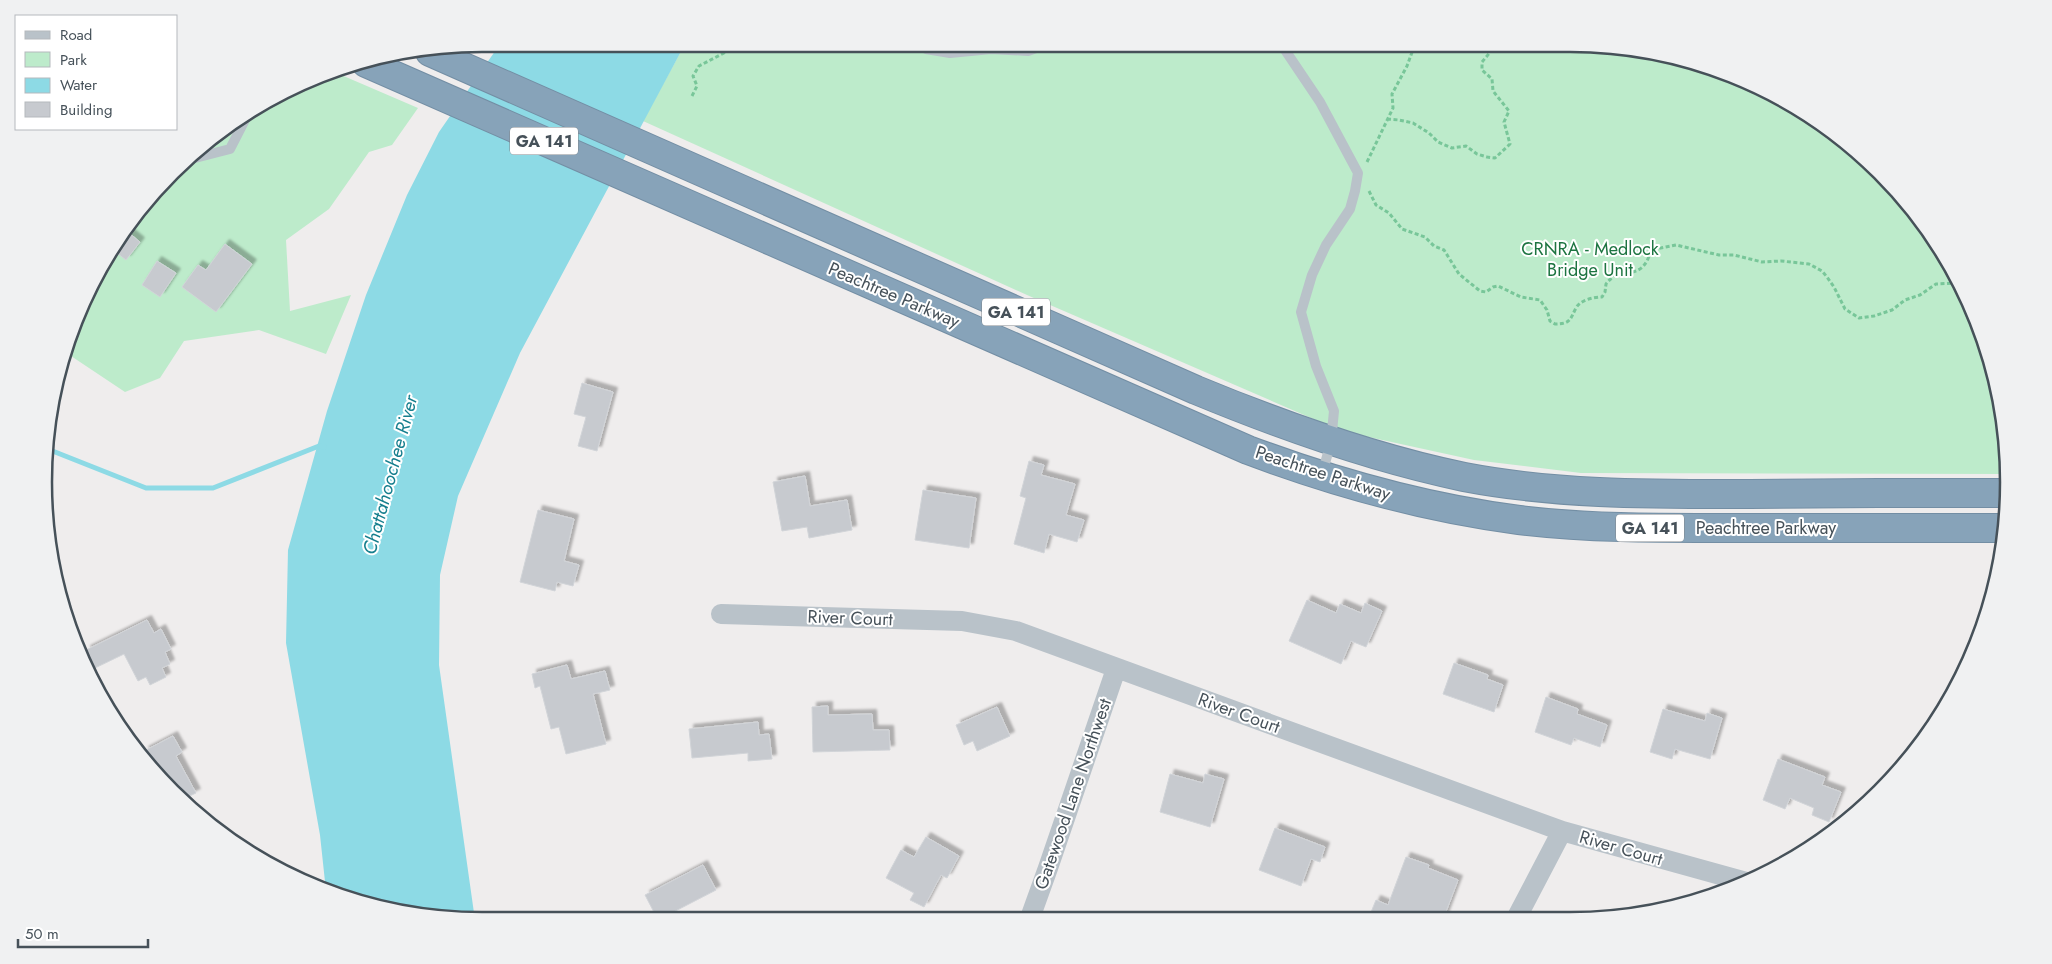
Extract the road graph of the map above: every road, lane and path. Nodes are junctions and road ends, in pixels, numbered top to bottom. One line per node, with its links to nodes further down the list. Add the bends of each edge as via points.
1 (724, 52): 7 (path, via 697,69 693,76 697,86)
2 (1286, 52): 11 (lane, via 1320,102)
3 (1413, 52): 8 (path, via 1392,94 1393,108)
4 (1490, 52): 8 (path, via 1482,62 1482,70 1492,79 1494,93 1509,111 1504,122 1510,144 1498,156 1482,156 1466,146 1452,148 1438,142 1418,126)
5 (436, 55): 13 (highway, Peachtree Parkway / GA 141, via 1196,390)
6 (374, 66): 14 (highway, Peachtree Parkway / GA 141, via 1239,446)
7 (692, 96)
8 (1387, 119): 11 (path, via 1366,165)
9 (242, 126): 10 (lane, via 230,149)
10 (203, 156)
11 (1358, 173): 12 (path, via 1376,204 1389,213 1402,229 1425,237 1444,250 1459,274 1480,291 1486,292 1498,286 1521,297 1540,300 1550,321 1555,324 1570,321 1580,303 1602,297 1611,278 1636,272 1649,259 1651,250 1676,245 1762,262 1809,264 1822,271 1845,309 1859,318 1892,310 1936,284); 13 (lane, via 1350,209 1326,245 1312,275 1301,312 1316,366 1334,411)
12 (1950, 283)
13 (1331, 442): 14 (lane); 15 (highway, Peachtree Parkway / GA 141, via 1465,477 1578,491 1644,494)
14 (1321, 476): 16 (highway, Peachtree Parkway / GA 141, via 1438,507 1563,525 1612,528)
15 (2000, 493)
16 (1997, 528)
17 (721, 614): 18 (street, River Court, via 962,621 1016,631)
18 (1116, 668): 19 (street, River Court); 21 (street, Gatewood Lane Northwest)
19 (1562, 831): 20 (street, River Court); 22 (street)
20 (1734, 879)
21 (1032, 912)
22 (1520, 912)

